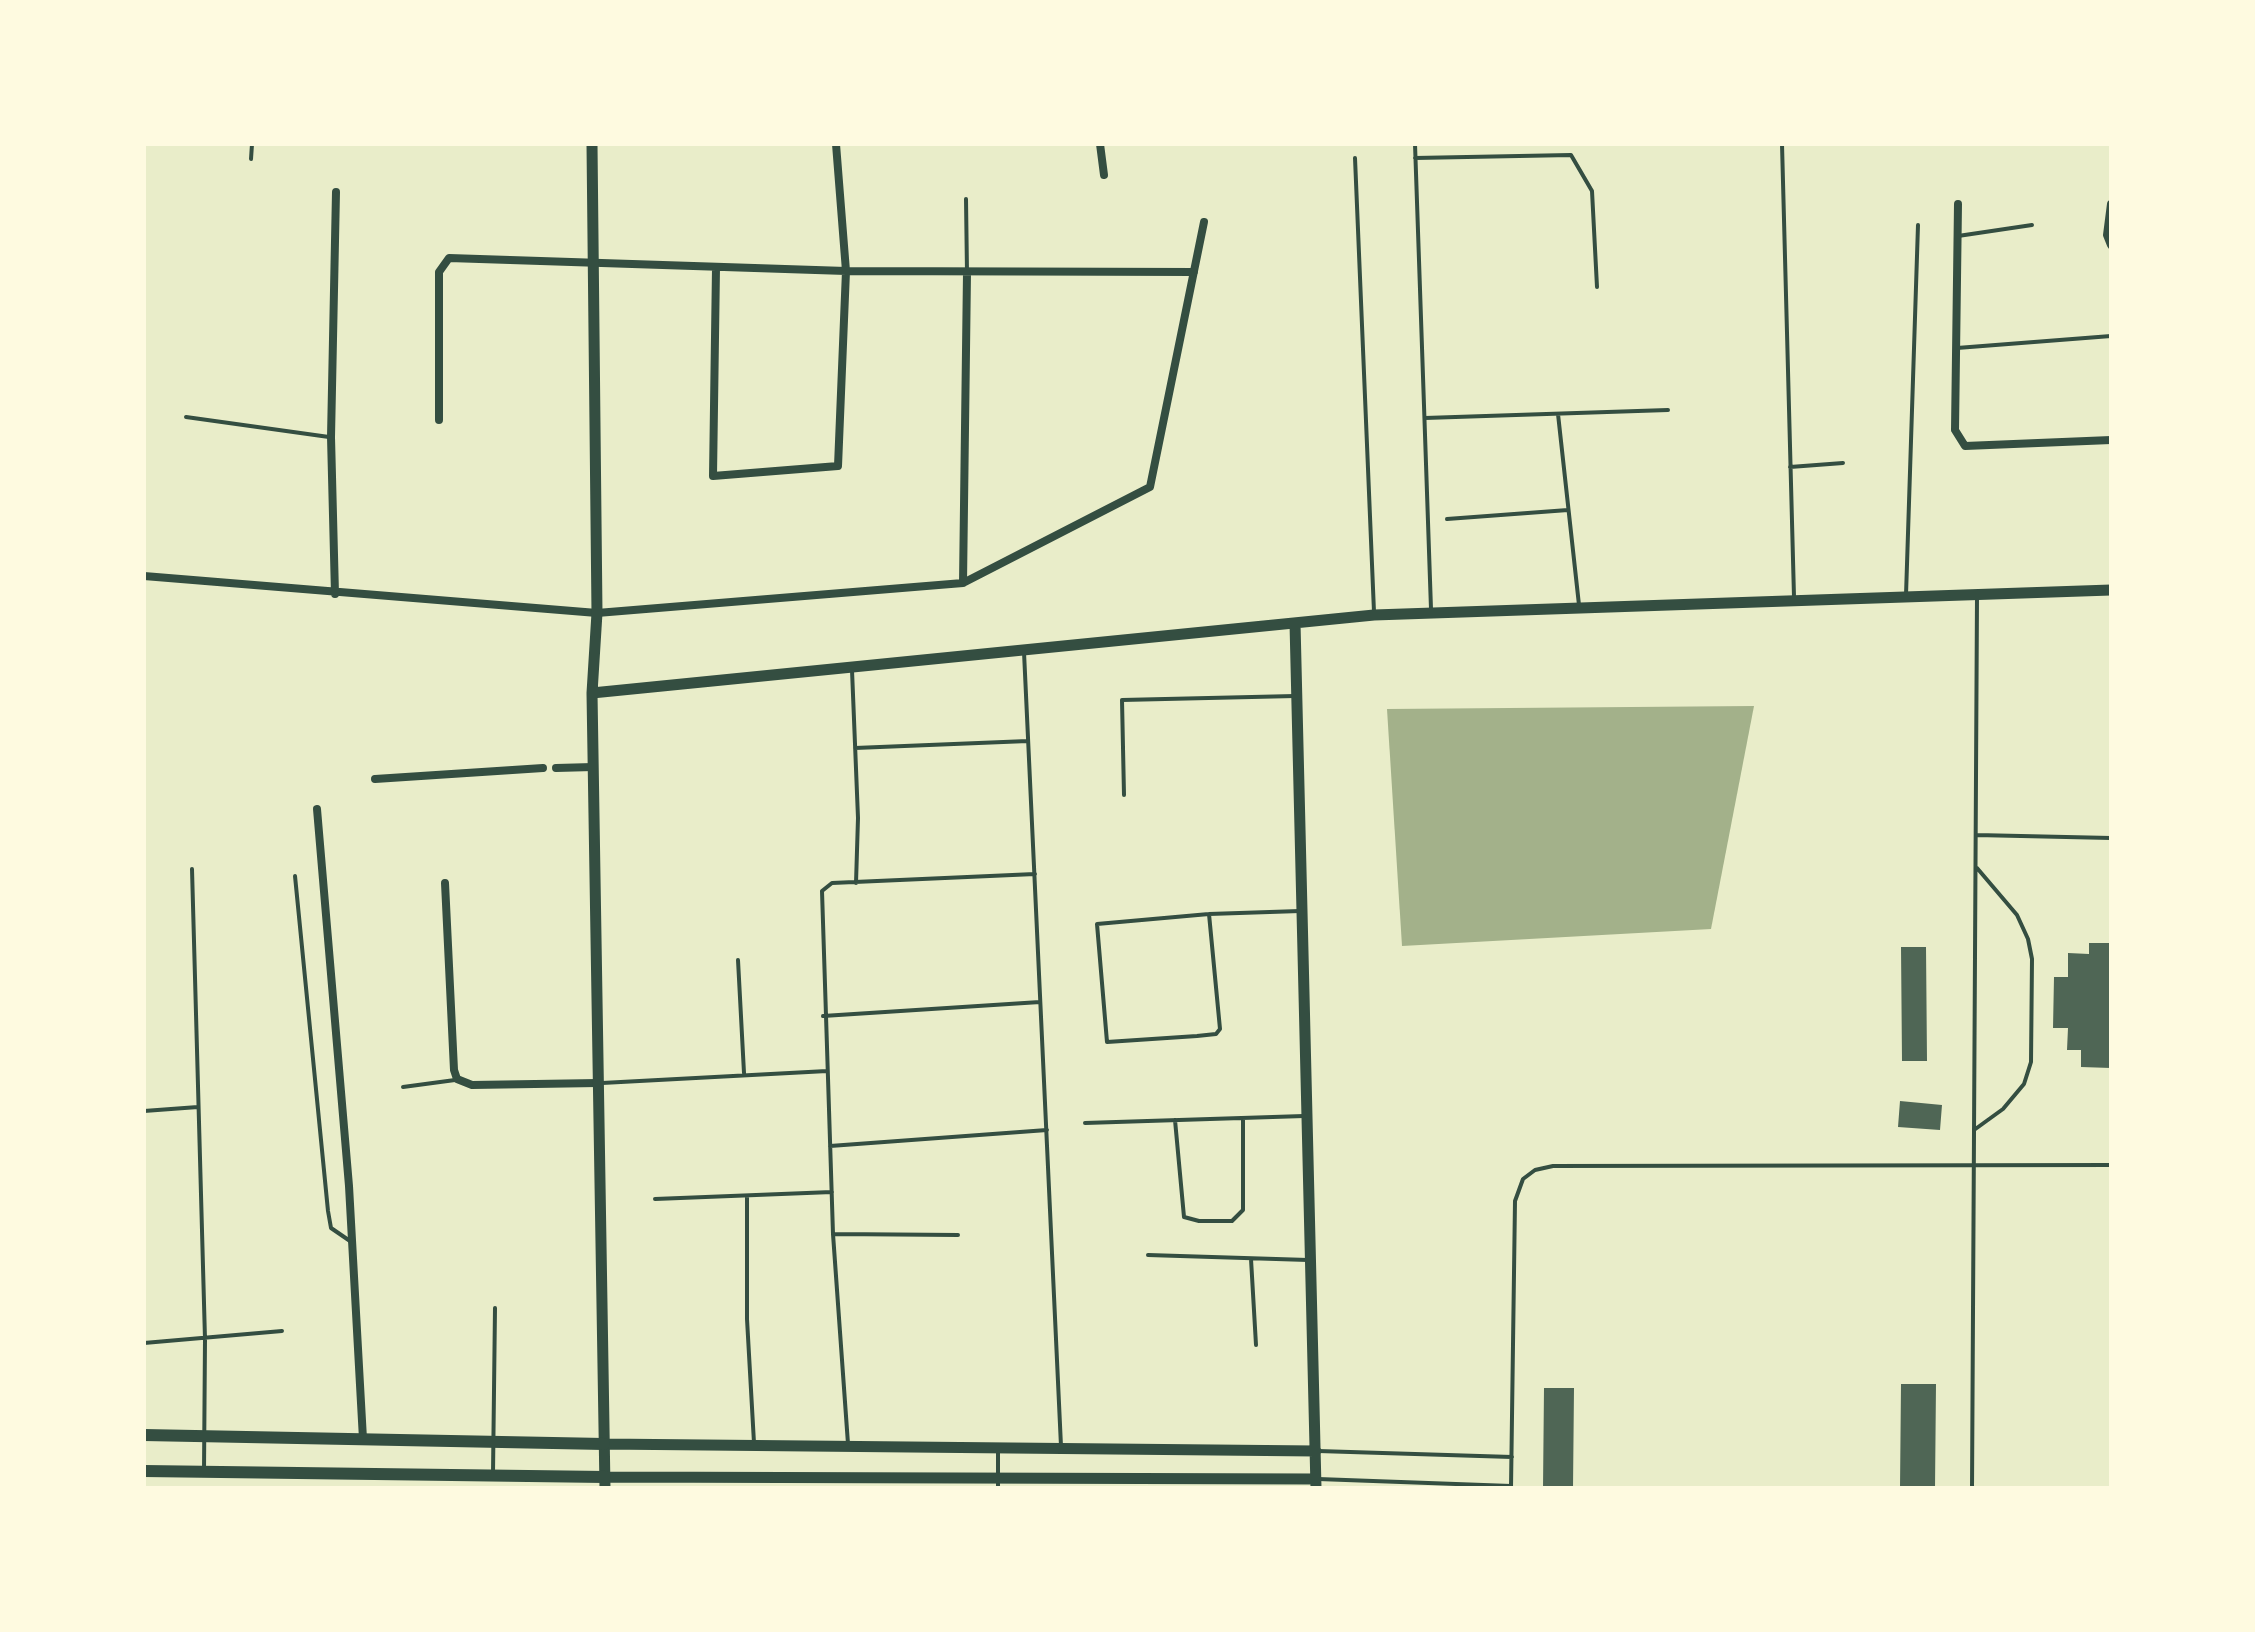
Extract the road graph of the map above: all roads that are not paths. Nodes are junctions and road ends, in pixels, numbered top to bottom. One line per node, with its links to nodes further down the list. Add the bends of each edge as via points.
1 (252, 144): 9 (lane)
2 (592, 144): 20 (street)
3 (836, 144): 22 (street)
4 (1100, 144): 10 (street)
5 (1415, 144): 8 (lane)
6 (1782, 144): 36 (lane)
7 (1355, 158): 49 (lane)
8 (1415, 158): 25 (lane, via 1571,155 1592,191); 31 (lane)
9 (251, 159)
10 (1104, 175)
11 (336, 192): 33 (street)
12 (966, 199): 24 (lane)
13 (1958, 204): 18 (street)
14 (2111, 204): 19 (street)
15 (1204, 222): 23 (street)
16 (1918, 225): 44 (lane)
17 (2032, 225): 18 (lane)
18 (1958, 236): 27 (street)
19 (2111, 245)
20 (594, 264): 21 (street); 32 (street, via 457,257 442,264); 47 (street)
21 (716, 268): 22 (street); 22 (street, via 713,476 838,466)
22 (846, 271): 24 (street)
23 (1194, 272): 24 (street); 40 (street, via 1150,487)
24 (967, 273): 40 (street)
25 (1597, 287)
26 (2111, 336): 27 (lane)
27 (1957, 348): 34 (street, via 1955,430 1965,446)
28 (1668, 410): 29 (lane)
29 (1558, 414): 31 (lane); 37 (lane)
30 (186, 417): 33 (lane)
31 (1425, 418): 48 (lane)
32 (439, 420)
33 (331, 437): 42 (street)
34 (2111, 440)
35 (1843, 463): 36 (lane)
36 (1790, 467): 45 (lane)
37 (1568, 510): 38 (lane); 46 (lane)
38 (1447, 519)
39 (144, 576): 42 (street)
40 (963, 583): 47 (street)
41 (2111, 590): 43 (street)
42 (335, 594): 47 (street)
43 (1977, 595): 44 (street); 63 (lane)
44 (1906, 597): 45 (street)
45 (1794, 601): 46 (street)
46 (1579, 608): 48 (street)
47 (597, 613): 53 (street)
48 (1432, 613): 49 (street)
49 (1374, 615): 50 (street)
50 (1295, 623): 51 (street); 54 (street)
51 (1024, 650): 52 (street); 55 (lane)
52 (852, 667): 53 (street); 56 (lane)
53 (592, 693): 57 (street)
54 (1295, 696): 61 (lane, via 1122,700); 71 (street)
55 (1028, 741): 56 (lane); 67 (lane)
56 (855, 748): 70 (lane)
57 (593, 767): 59 (street); 79 (street)
58 (543, 768): 60 (street)
59 (556, 768)
60 (375, 779)
61 (1124, 795)
62 (317, 809): 97 (street)
63 (1976, 835): 64 (lane); 65 (lane)
64 (2111, 838)
65 (1975, 866): 88 (lane); 88 (lane, via 2017,915 2032,959 2028,1073 2003,1109)
66 (192, 869): 81 (lane)
67 (1035, 874): 70 (lane); 74 (lane)
68 (295, 876): 97 (lane, via 328,1211 331,1228)
69 (445, 883): 78 (street)
70 (856, 883): 75 (lane, via 832,883 822,891)
71 (1301, 911): 72 (lane); 83 (street)
72 (1209, 914): 72 (lane, via 1220,1029 1216,1034 1107,1042 1097,924)
73 (738, 960): 77 (lane)
74 (1041, 1002): 75 (lane); 87 (lane)
75 (823, 1016): 76 (lane)
76 (827, 1071): 77 (lane); 89 (lane)
77 (744, 1074): 79 (lane)
78 (457, 1079): 79 (street, via 472,1085); 80 (lane)
79 (598, 1083): 110 (street)
80 (403, 1087)
81 (198, 1107): 82 (lane); 103 (lane)
82 (144, 1111)
83 (1307, 1116): 84 (lane); 100 (street)
84 (1243, 1118): 85 (lane); 85 (lane, via 1243,1210 1232,1221 1184,1217)
85 (1175, 1120): 86 (lane)
86 (1085, 1123)
87 (1047, 1130): 89 (lane); 114 (lane)
88 (1974, 1130): 90 (lane)
89 (830, 1146): 92 (lane)
90 (1974, 1164): 91 (lane); 116 (lane, via 1535,1170 1523,1179 1515,1201); 124 (lane)
91 (2111, 1165)
92 (832, 1192): 93 (lane); 95 (lane)
93 (747, 1196): 94 (lane); 111 (lane)
94 (655, 1199)
95 (833, 1234): 96 (lane); 112 (lane)
96 (958, 1235)
97 (352, 1242): 108 (street)
98 (1148, 1255): 99 (lane)
99 (1251, 1259): 100 (lane); 105 (lane)
100 (1310, 1260): 115 (street)
101 (495, 1308): 109 (lane)
102 (282, 1331): 103 (lane)
103 (205, 1339): 104 (lane); 107 (lane)
104 (144, 1343)
105 (1256, 1345)
106 (144, 1435): 107 (main road)
107 (205, 1436): 108 (main road); 118 (lane)
108 (363, 1439): 109 (main road)
109 (493, 1442): 110 (main road); 119 (lane)
110 (604, 1444): 111 (street); 120 (street)
111 (754, 1445): 112 (street)
112 (848, 1447): 113 (street)
113 (997, 1448): 114 (street); 121 (lane)
114 (1061, 1449): 115 (street)
115 (1316, 1451): 116 (lane); 122 (street)
116 (1512, 1457): 123 (lane)
117 (144, 1471): 118 (main road)
118 (204, 1472): 119 (main road)
119 (493, 1475): 120 (main road)
120 (605, 1482): 121 (street)
121 (998, 1483): 122 (street)
122 (1316, 1484): 123 (lane)
123 (1511, 1487)
124 (1972, 1488)

